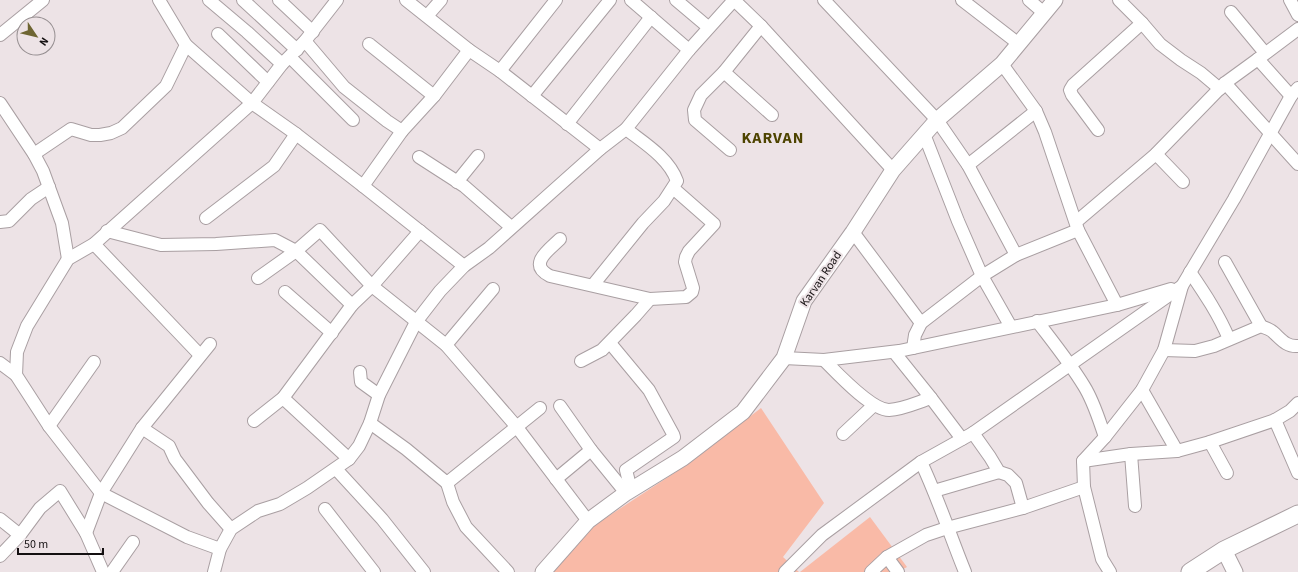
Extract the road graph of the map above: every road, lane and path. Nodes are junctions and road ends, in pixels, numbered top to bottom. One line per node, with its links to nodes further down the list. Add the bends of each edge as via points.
1 (43, 0): 30 (street)
2 (159, 0): 34 (street)
3 (209, 0): 38 (street, via 248,32)
4 (243, 0): 38 (street)
5 (279, 0): 31 (street)
6 (337, 0): 31 (street)
7 (441, 0): 23 (street)
8 (556, 0): 40 (street)
9 (610, 0): 46 (street)
10 (631, 0): 24 (street)
11 (676, 0): 27 (street)
12 (734, 0): 26 (street); 27 (street)
13 (824, 0): 52 (street)
14 (962, 0): 33 (street)
15 (1029, 0): 21 (street)
16 (1055, 0): 21 (street, Karvan Road)
17 (1119, 0): 25 (street)
18 (1290, 0): 22 (street)
19 (410, 1): 23 (street)
20 (1231, 12): 37 (street)
21 (1044, 13): 33 (street, Karvan Road)
22 (1298, 15)
23 (427, 16): 35 (street)
24 (651, 17): 36 (street); 53 (street)
25 (1142, 23): 43 (street, via 1160,44); 55 (street, via 1070,90)
26 (761, 26): 41 (street); 68 (street)
27 (708, 27): 36 (street)
28 (1298, 29): 37 (street)
29 (218, 34): 42 (street)
30 (0, 36)
31 (309, 36): 38 (street); 56 (street, via 344,86)
32 (369, 44): 45 (street)
33 (1019, 44): 39 (street, Karvan Road)
34 (186, 45): 48 (street); 62 (street, via 166,86 122,128 111,133 95,135 71,129)
35 (469, 50): 40 (street); 45 (street)
36 (689, 50): 54 (street)
37 (1262, 56): 43 (street); 44 (street)
38 (290, 57): 42 (street); 51 (street)
39 (1002, 64): 49 (street); 52 (street, Karvan Road)
40 (500, 71): 46 (street)
41 (724, 72): 50 (street); 61 (street, via 701,95 694,110 695,120)
42 (268, 82): 48 (street)
43 (1222, 86): 59 (street); 63 (street)
44 (1294, 92): 59 (street)
45 (434, 96): 56 (street)
46 (532, 96): 53 (street)
47 (0, 103): 62 (street)
48 (252, 103): 57 (street); 78 (street)
49 (1036, 111): 67 (street); 76 (street)
50 (772, 115)
51 (353, 120)
52 (938, 120): 58 (street, Karvan Road); 67 (street)
53 (568, 124): 60 (street)
54 (626, 129): 60 (street); 73 (street, via 661,157 675,173 677,181)
55 (1098, 130)
56 (402, 132): 71 (street)
57 (296, 134): 71 (street); 74 (street, via 274,166)
58 (924, 134): 68 (street, Karvan Road); 89 (street)
59 (1270, 134): 66 (street); 88 (street)
60 (600, 149): 77 (street)
61 (730, 150)
62 (34, 154): 72 (street)
63 (1156, 154): 70 (street); 76 (street)
64 (478, 156): 69 (street)
65 (419, 157): 69 (street)
66 (1298, 164)
67 (968, 165): 84 (street)
68 (893, 170): 80 (street, Karvan Road)
69 (457, 182): 77 (street)
70 (1183, 182)
71 (363, 186): 79 (street)
72 (49, 187): 75 (street, via 31,198 8,221); 85 (street, via 62,222)
73 (673, 188): 91 (street); 96 (street, via 714,224 686,257 685,262 693,283 692,292 686,296)
74 (206, 218)
75 (0, 222)
76 (1077, 226): 84 (street); 97 (street)
77 (511, 227): 87 (street, via 489,248)
78 (107, 231): 82 (street); 83 (street, via 161,245 275,240)
79 (420, 231): 87 (street); 92 (street)
80 (853, 232): 101 (street); 114 (street, Karvan Road, via 804,300)
81 (560, 239): 91 (street, via 540,259 539,267 542,272)
82 (94, 244): 85 (street); 113 (street)
83 (296, 251): 90 (street); 92 (street, via 320,230); 98 (street)
84 (1016, 255): 89 (street)
85 (68, 259): 121 (street, via 27,326 17,352)
86 (1225, 262): 102 (street)
87 (464, 266): 100 (street)
88 (1190, 272): 93 (street); 105 (street, via 1212,304)
89 (982, 276): 101 (street); 103 (street)
90 (258, 278)
91 (593, 285): 96 (street)
92 (372, 286): 98 (street); 100 (street)
93 (1182, 286): 97 (street); 111 (street); 119 (street)
94 (493, 289): 108 (street)
95 (286, 292): 104 (street)
96 (650, 299): 106 (street)
97 (1117, 305): 99 (street)
98 (352, 306): 104 (street)
99 (1037, 321): 103 (street); 119 (street)
100 (416, 322): 108 (street); 123 (street)
101 (920, 323): 110 (street)
102 (1261, 326): 105 (street); 109 (street, via 1272,331 1282,342)
103 (1011, 327): 110 (street)
104 (332, 333): 124 (street)
105 (1229, 339): 111 (street, via 1195,351)
106 (610, 343): 116 (street); 155 (street, via 648,390 674,437 626,470)
107 (210, 344): 113 (street)
108 (446, 345): 134 (street)
109 (1298, 346)
110 (913, 348): 112 (street)
111 (1164, 350): 122 (street)
112 (894, 352): 115 (street); 125 (street)
113 (200, 355): 135 (street)
114 (784, 358): 115 (street); 155 (street, Karvan Road, via 742,412 683,458)
115 (824, 360): 127 (street)
116 (581, 361)
117 (94, 362): 133 (street)
118 (0, 363): 121 (street)
119 (1070, 364): 136 (street); 138 (street, via 1094,405)
120 (360, 372): 123 (street, via 360,382)
121 (16, 375): 133 (street)
122 (1142, 390): 138 (street); 142 (street)
123 (379, 395): 132 (street)
124 (283, 398): 131 (street); 144 (street)
125 (931, 398): 127 (street, via 888,410); 139 (street)
126 (1298, 403): 130 (street)
127 (874, 405): 137 (street)
128 (560, 406): 141 (street)
129 (540, 408): 134 (street)
130 (1275, 420): 140 (street); 150 (street)
131 (254, 421)
132 (370, 423): 144 (street, via 359,446); 152 (street)
133 (49, 426): 156 (street)
134 (516, 426): 151 (street); 152 (street)
135 (142, 428): 156 (street); 164 (street, via 169,446 208,503)
136 (972, 433): 139 (street); 148 (street)
137 (843, 434)
138 (1106, 437): 145 (street)
139 (962, 439): 146 (street)
140 (1210, 442): 142 (street); 149 (street)
141 (591, 450): 151 (street); 155 (street)
142 (1177, 451): 143 (street)
143 (1131, 454): 145 (street); 157 (street)
144 (349, 459): 147 (street)
145 (1083, 461): 153 (street)
146 (921, 462): 154 (street); 179 (street, via 822,535)
147 (336, 469): 164 (street, via 280,504 258,511); 176 (street, via 382,519)
148 (999, 472): 154 (street); 159 (street, via 1008,475 1016,483)
149 (1227, 473)
150 (1298, 473)
151 (556, 479): 162 (street)
152 (447, 483): 177 (street, via 453,502 466,527)
153 (1084, 487): 159 (street); 183 (street, via 1102,559)
154 (934, 491): 163 (street)
155 (628, 492): 162 (street, Karvan Road)
156 (101, 493): 165 (street); 168 (street, via 187,537)
157 (1135, 506)
158 (325, 508): 175 (street)
159 (1024, 508): 163 (street)
160 (1298, 514): 169 (main road)
161 (0, 519): 166 (street)
162 (588, 521): 178 (street, Karvan Road)
163 (947, 528): 171 (street, via 926,535); 182 (street)
164 (231, 530): 168 (street)
165 (86, 533): 166 (street, via 60,492 40,508); 172 (street)
166 (20, 535): 170 (street)
167 (133, 542): 173 (street)
168 (220, 549): 174 (street)
169 (1224, 550): 184 (main road); 185 (street)
170 (0, 556)
171 (887, 557): 180 (street); 181 (street)
172 (103, 572)
173 (112, 572)
174 (214, 572)
175 (374, 572)
176 (424, 572)
177 (508, 572)
178 (543, 572)
179 (785, 572)
180 (871, 572)
181 (898, 572)
182 (965, 572)
183 (1110, 572)
184 (1190, 572)
185 (1235, 572)

